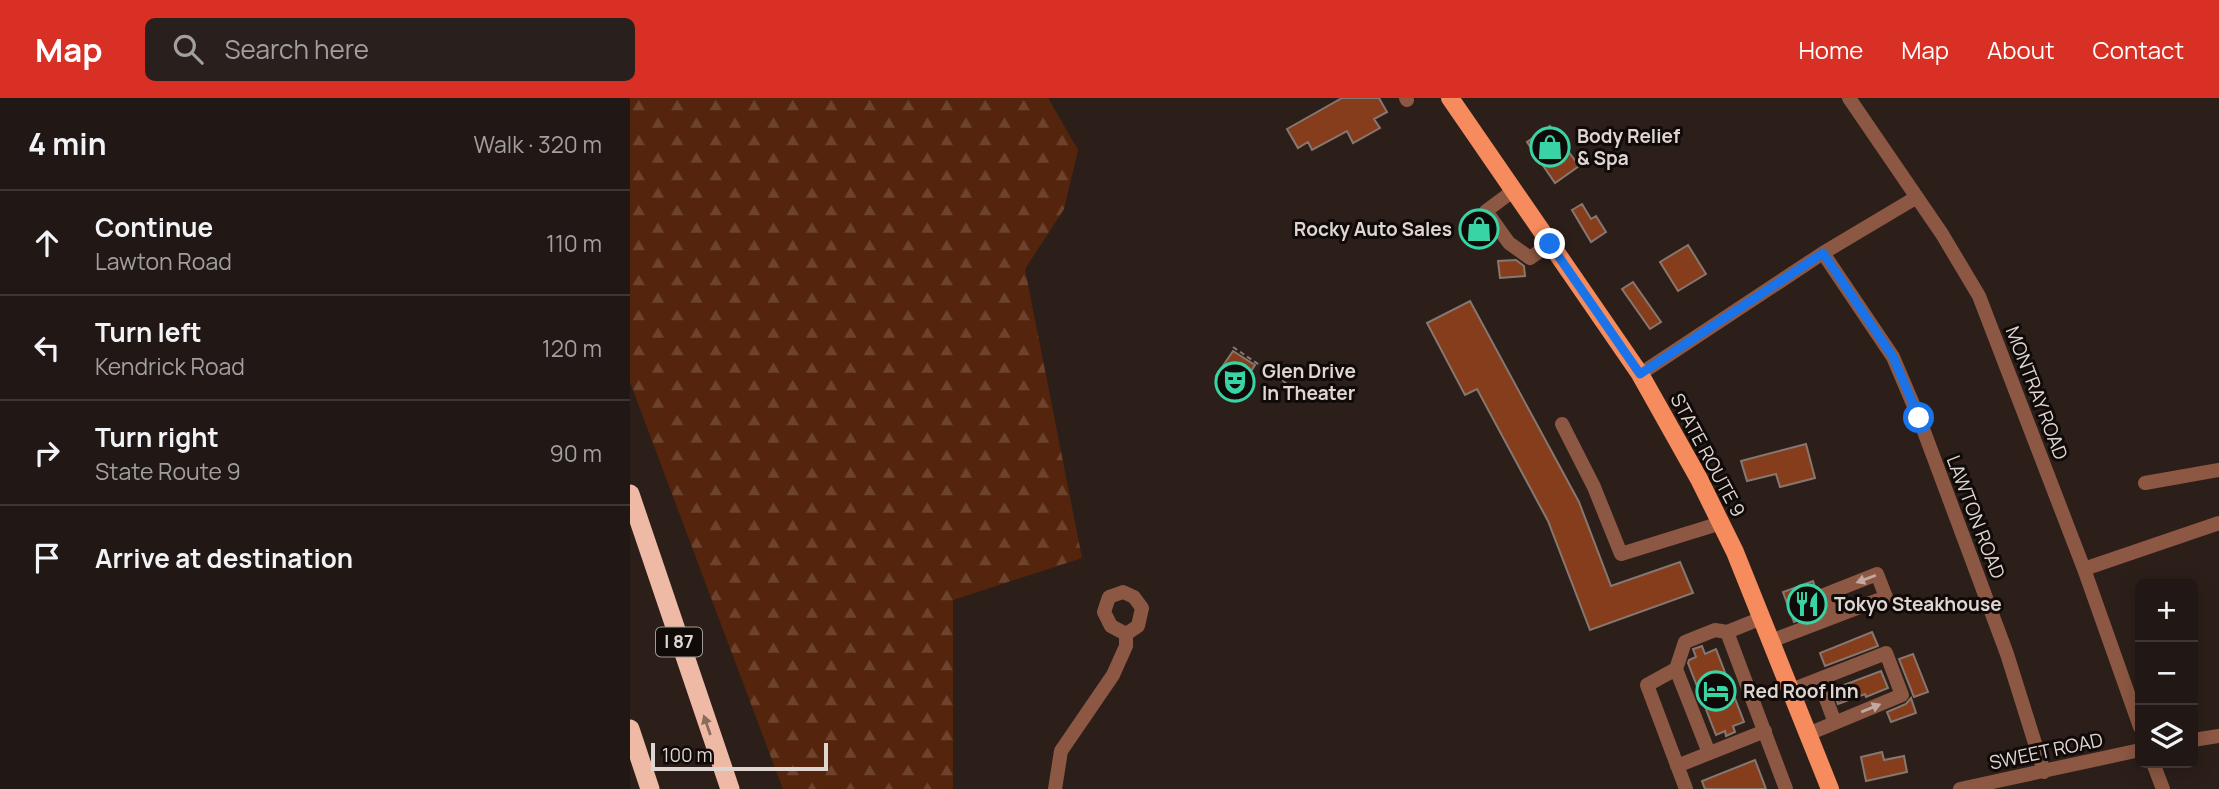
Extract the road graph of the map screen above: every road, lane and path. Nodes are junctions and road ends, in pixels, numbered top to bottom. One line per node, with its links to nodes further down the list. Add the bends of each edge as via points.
1 (1450, 98): 3 (main road, STATE ROUTE 9)
2 (1849, 98): 4 (street, MONTRAY ROAD)
3 (1513, 191): 5 (main road, STATE ROUTE 9); 5 (street, via 1486,211 1501,233 1530,258)
4 (1917, 197): 6 (street); 16 (street, MONTRAY ROAD, via 1979,296)
5 (1550, 244): 8 (main road, STATE ROUTE 9)
6 (1823, 253): 8 (street); 36 (street, LAWTON ROAD, via 1893,357 1919,418 2007,654)
7 (1233, 346): 9 (path)
8 (1640, 374): 14 (main road, STATE ROUTE 9)
9 (1301, 394)
10 (1562, 424): 14 (street, via 1621,554)
11 (2219, 470): 12 (street)
12 (2146, 483)
13 (630, 494): 39 (highway, I 87, one-way to 13)
14 (1721, 523): 18 (main road, STATE ROUTE 9)
15 (2219, 523): 16 (street)
16 (2084, 569): 25 (street, MONTRAY ROAD)
17 (1834, 617): 21 (street)
18 (1762, 618): 19 (street); 21 (main road, STATE ROUTE 9)
19 (1727, 632): 22 (street, via 1715,630 1685,642); 28 (street)
20 (1126, 634): 40 (street, via 1126,646 1113,676 1061,751)
21 (1771, 641): 24 (main road, STATE ROUTE 9)
22 (1676, 669): 33 (street); 34 (street, via 1647,685)
23 (1819, 680): 24 (street); 26 (street); 26 (street, one-way to 23, via 1902,695 1886,653)
24 (1791, 690): 29 (main road, STATE ROUTE 9)
25 (2135, 713)
26 (1835, 723): 29 (street)
27 (630, 729): 38 (highway)
28 (1765, 731): 33 (street); 42 (street)
29 (1808, 734): 43 (main road, STATE ROUTE 9)
30 (2219, 736): 31 (street)
31 (2198, 739)
32 (2135, 751): 36 (street, SWEET ROAD)
33 (1709, 753): 34 (street)
34 (1677, 766): 41 (street)
35 (2155, 768): 45 (street)
36 (2044, 772): 37 (street, SWEET ROAD)
37 (2011, 784): 44 (street, SWEET ROAD)
38 (650, 789)
39 (730, 789)
40 (1055, 789)
41 (1686, 789)
42 (1786, 789)
43 (1830, 789)
44 (1960, 789)
45 (2163, 789)

